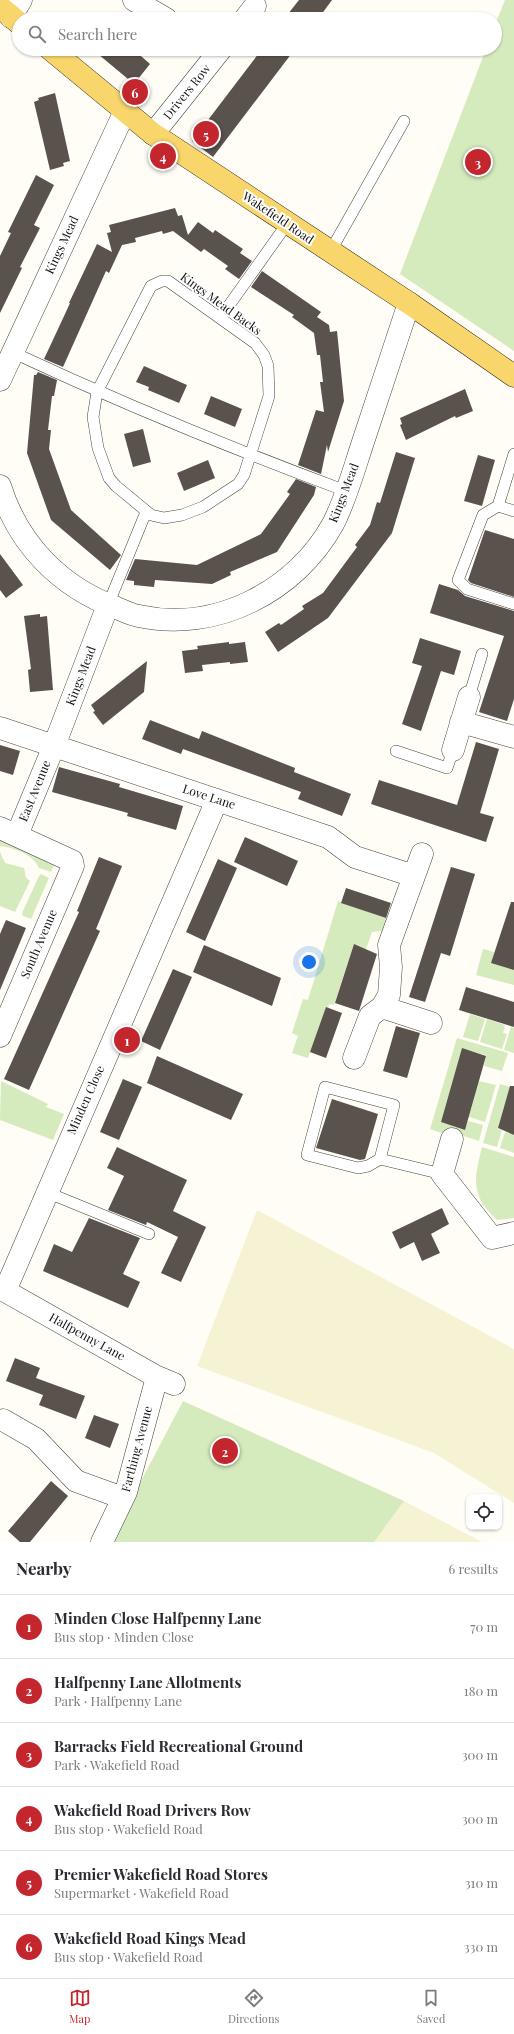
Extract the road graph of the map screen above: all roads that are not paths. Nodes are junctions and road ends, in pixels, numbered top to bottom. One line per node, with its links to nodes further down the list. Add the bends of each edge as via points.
1 (134, 0): 2 (street)
2 (154, 12)
3 (58, 56): 5 (main road, Wakefield Road)
4 (214, 56): 7 (street, Drivers Row)
5 (125, 111): 7 (main road, Wakefield Road); 12 (street, Kings Mead)
6 (404, 121): 9 (lane)
7 (153, 134): 8 (main road, Wakefield Road)
8 (287, 224): 9 (main road, Wakefield Road); 11 (lane)
9 (330, 252): 10 (main road, Wakefield Road)
10 (409, 303): 13 (main road, Wakefield Road); 19 (street, Kings Mead)
11 (220, 318): 15 (lane, Kings Mead Backs, via 168,281 156,282 151,286); 17 (lane, Kings Mead Backs, via 255,343 264,354 268,366 269,396)
12 (12, 352): 14 (street, Kings Mead); 15 (lane)
13 (514, 376)
14 (0, 380)
15 (97, 392): 17 (lane); 21 (lane, Kings Mead Backs, via 93,417 104,467 116,486)
16 (514, 454): 20 (lane)
17 (251, 455): 19 (lane); 21 (lane, Kings Mead Backs, via 248,468 238,484 203,507 164,518)
18 (0, 486): 24 (street, Kings Mead, via 7,507 34,551 67,583)
19 (346, 491): 24 (street, Kings Mead, via 333,523 315,551 291,576 257,600 230,611 190,619 139,616)
20 (498, 506): 22 (lane); 23 (lane, via 483,515 458,580 467,589)
21 (146, 512): 24 (lane)
22 (514, 512)
23 (514, 604)
24 (108, 605): 30 (street, Kings Mead)
25 (482, 654): 26 (lane)
26 (469, 697): 27 (street)
27 (461, 722): 29 (street); 31 (street)
28 (0, 728): 30 (street, Love Lane)
29 (514, 737)
30 (54, 746): 33 (street, Love Lane); 34 (street, East Avenue)
31 (453, 750): 32 (lane, via 447,768)
32 (396, 751)
33 (217, 800): 37 (street, Love Lane, via 328,837 355,857); 45 (street, Minden Close)
34 (8, 832): 36 (street, East Avenue)
35 (422, 854): 37 (street)
36 (64, 857): 40 (street, South Avenue, via 72,860 73,866)
37 (414, 876): 38 (street, via 389,945 391,988 390,995)
38 (382, 1007): 39 (street); 41 (street, via 370,1016)
39 (431, 1023)
40 (0, 1036)
41 (354, 1058)
42 (452, 1139): 44 (street)
43 (380, 1159): 43 (lane, via 358,1168 307,1155 325,1087 394,1105); 44 (lane)
44 (442, 1174): 46 (street, via 492,1238)
45 (46, 1192): 47 (lane); 48 (street, Minden Close)
46 (514, 1233)
47 (149, 1234)
48 (2, 1290): 49 (street, Halfpenny Lane)
49 (166, 1380): 51 (street, Farthing Avenue)
50 (1, 1420): 51 (street, via 36,1439 76,1481)
51 (123, 1498): 52 (street, Farthing Avenue)
52 (102, 1542)

